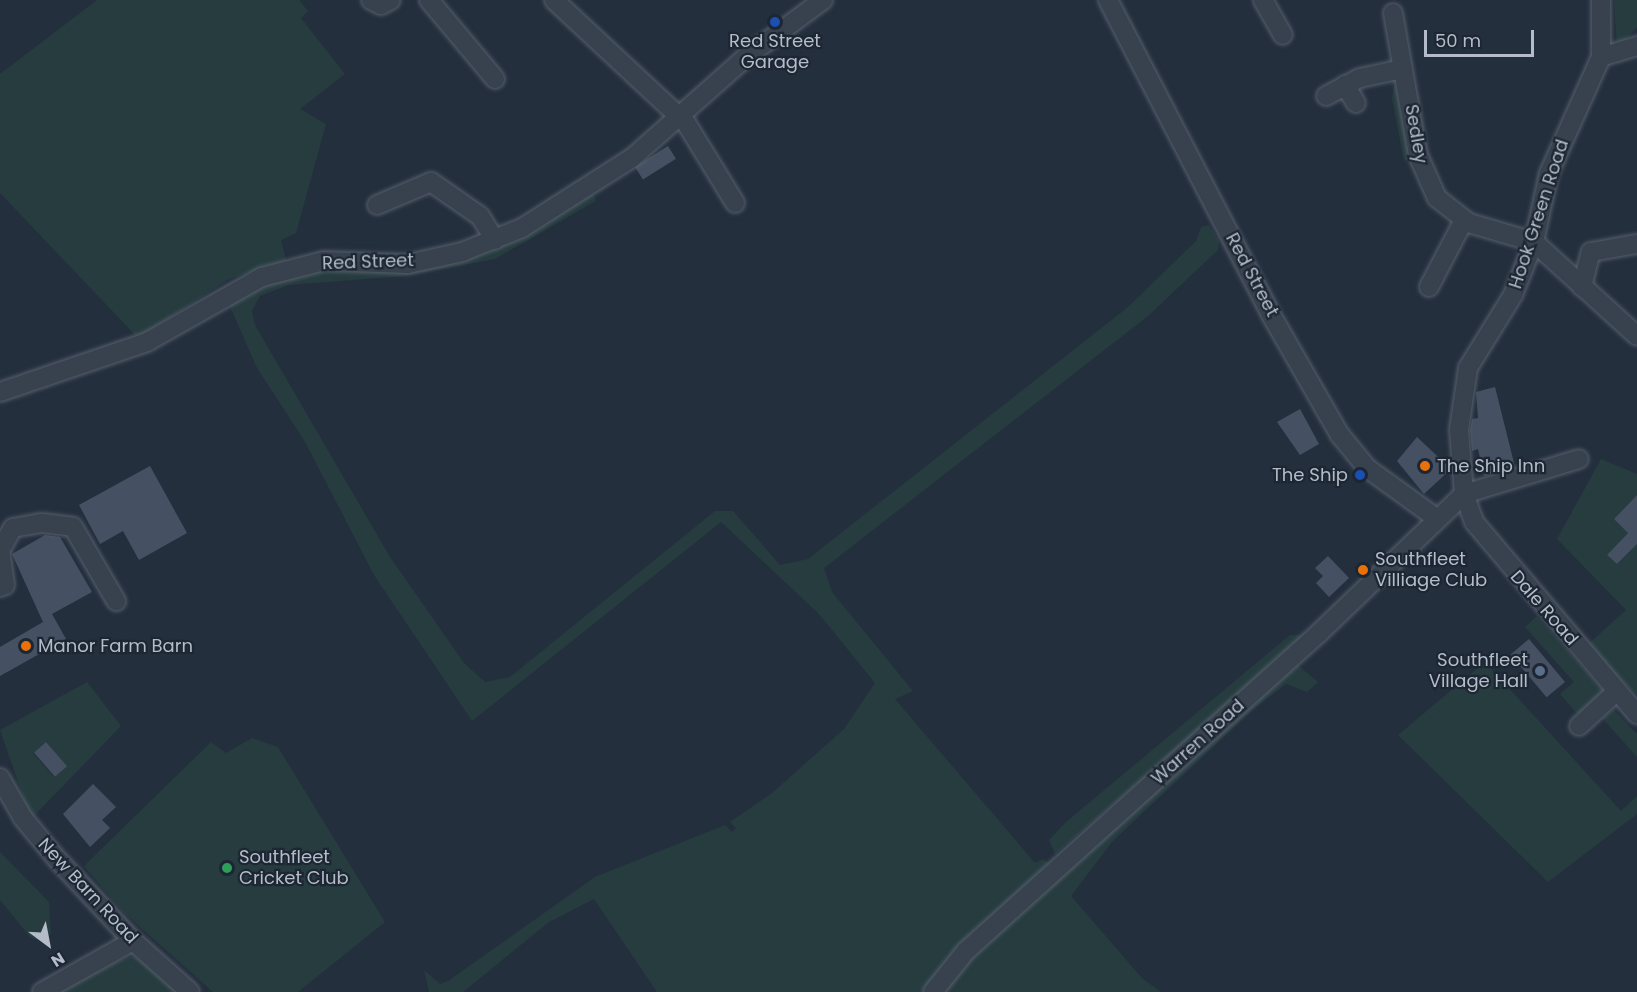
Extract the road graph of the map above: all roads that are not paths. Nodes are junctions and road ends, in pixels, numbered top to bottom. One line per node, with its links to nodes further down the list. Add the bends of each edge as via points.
1 (371, 0): 2 (street, via 381,5)
2 (391, 0)
3 (429, 0): 14 (street)
4 (554, 0): 18 (street)
5 (823, 0): 18 (street, Red Street)
6 (1108, 0): 31 (street, Red Street, via 1270,313 1340,435 1367,468)
7 (1263, 0): 10 (street)
8 (1601, 0): 12 (street, Hook Green Road)
9 (1393, 13): 13 (street, Sedley)
10 (1283, 34)
11 (1637, 46): 12 (street)
12 (1601, 57): 23 (street, Hook Green Road, via 1550,173)
13 (1402, 69): 15 (street); 21 (street, Sedley, via 1423,174 1439,201)
14 (495, 79)
15 (1345, 85): 16 (street); 17 (street)
16 (1326, 96)
17 (1356, 103)
18 (678, 118): 19 (street, via 686,123); 22 (street, Red Street, via 610,174)
19 (735, 203)
20 (377, 205): 22 (street, via 430,182 480,216)
21 (1464, 220): 23 (street, Sedley); 25 (street)
22 (495, 240): 28 (street, Red Street, via 408,264 324,261 262,277 147,342)
23 (1534, 242): 26 (street); 30 (street, Hook Green Road, via 1513,295 1468,368 1458,415)
24 (1637, 244): 26 (street, via 1591,252)
25 (1429, 286)
26 (1582, 287): 27 (street)
27 (1637, 336)
28 (0, 392)
29 (1579, 459): 30 (street)
30 (1464, 494): 31 (street, Warren Road); 34 (street, Dale Road, via 1470,515 1498,554)
31 (1436, 518): 41 (street, Warren Road, via 1319,633 966,951)
32 (0, 587): 33 (street, via 5,585 0,551 13,528 42,523 73,527)
33 (116, 601)
34 (1616, 692): 35 (street, Dale Road); 36 (street)
35 (1637, 714)
36 (1579, 726)
37 (0, 778): 38 (street, New Barn Road, via 28,826)
38 (133, 941): 39 (street); 40 (street, New Barn Road)
39 (42, 992)
40 (190, 992)
41 (933, 992)

